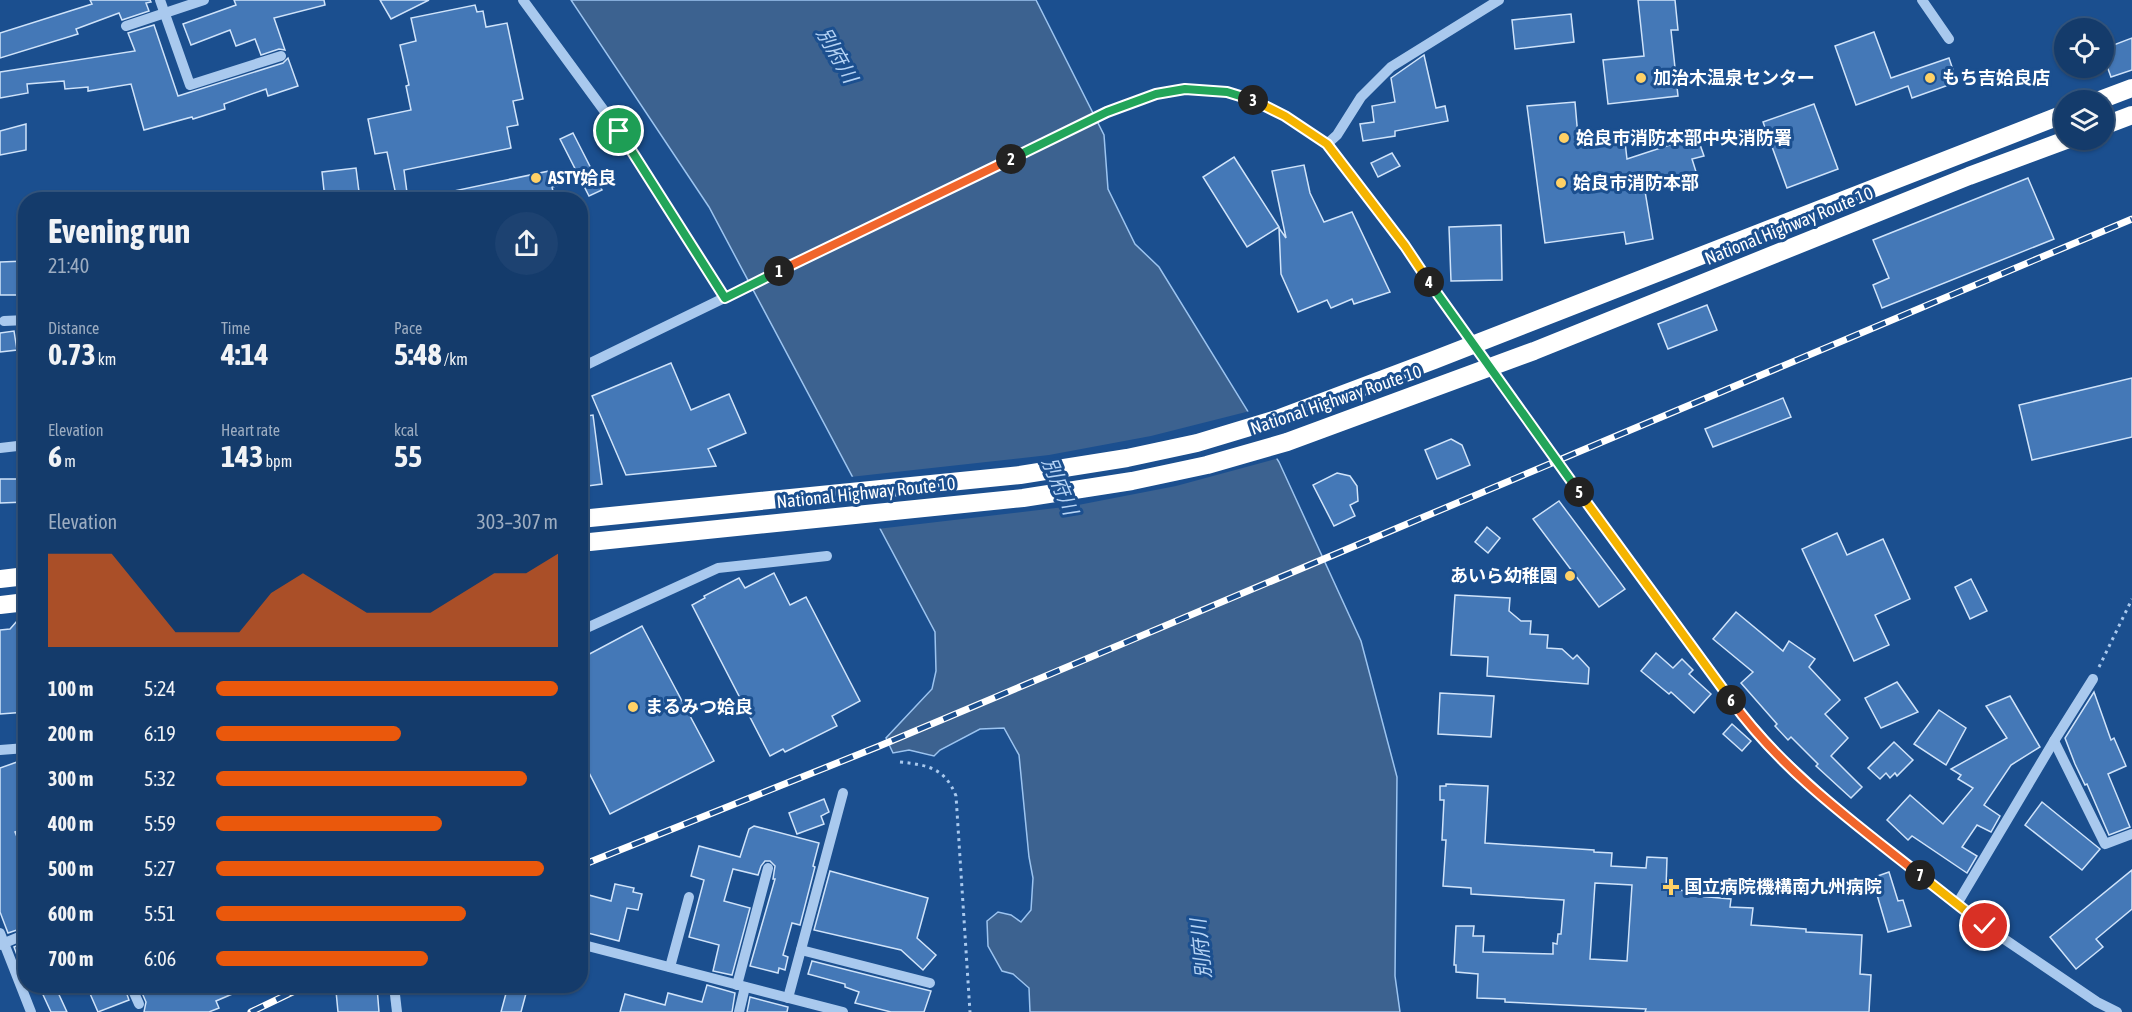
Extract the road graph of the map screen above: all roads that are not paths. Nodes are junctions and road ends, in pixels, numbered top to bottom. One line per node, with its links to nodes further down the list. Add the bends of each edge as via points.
1 (160, 0): 6 (street)
2 (204, 0): 6 (street)
3 (523, 0): 17 (street, via 619,131)
4 (1499, 0): 15 (street, via 1391,67 1361,97)
5 (1922, 0): 8 (street)
6 (165, 13): 7 (street); 9 (street, via 190,85)
7 (126, 26)
8 (1949, 39)
9 (281, 56)
10 (2132, 88): 11 (highway)
11 (2114, 95)
12 (2132, 115): 14 (highway)
13 (2054, 118): 20 (highway, National Highway Route 10)
14 (2114, 122)
15 (1327, 144): 17 (street, via 1255,100 1227,92 1185,89 1156,94 1107,112); 20 (street)
16 (2054, 144): 22 (highway, National Highway Route 10)
17 (725, 298): 21 (street)
18 (18, 320): 19 (street)
19 (4, 321)
20 (1474, 345): 22 (street); 25 (highway, National Highway Route 10, via 1280,418 1197,443 1127,458 1020,475)
21 (588, 364)
22 (1490, 367): 26 (highway, National Highway Route 10, via 1287,442 1132,481 1023,498); 41 (street, bridge, via 1740,712 1777,754 1837,809)
23 (18, 446): 24 (street)
24 (0, 448)
25 (588, 518)
26 (588, 542)
27 (827, 556): 32 (street, via 718,568)
28 (18, 577): 29 (highway)
29 (0, 579)
30 (18, 604): 31 (highway)
31 (0, 605)
32 (588, 627)
33 (2093, 679): 34 (street)
34 (2054, 741): 38 (street, via 2105,844); 41 (street)
35 (18, 749): 36 (street)
36 (0, 750)
37 (843, 793): 45 (street)
38 (2132, 834)
39 (768, 868): 49 (street)
40 (689, 897): 46 (street)
41 (1957, 904): 60 (street)
42 (18, 936): 43 (street)
43 (1, 940): 47 (street)
44 (588, 946): 46 (street)
45 (801, 950): 48 (street); 53 (street)
46 (670, 967): 49 (street)
47 (18, 981)
48 (930, 983)
49 (741, 986): 53 (street); 58 (street)
50 (23, 993): 56 (street)
51 (134, 993): 54 (street)
52 (395, 993): 57 (street)
53 (788, 998): 55 (street)
54 (138, 1004)
55 (818, 1009): 59 (street)
56 (31, 1012)
57 (397, 1012)
58 (739, 1012)
59 (843, 1012)
60 (2116, 1012)

